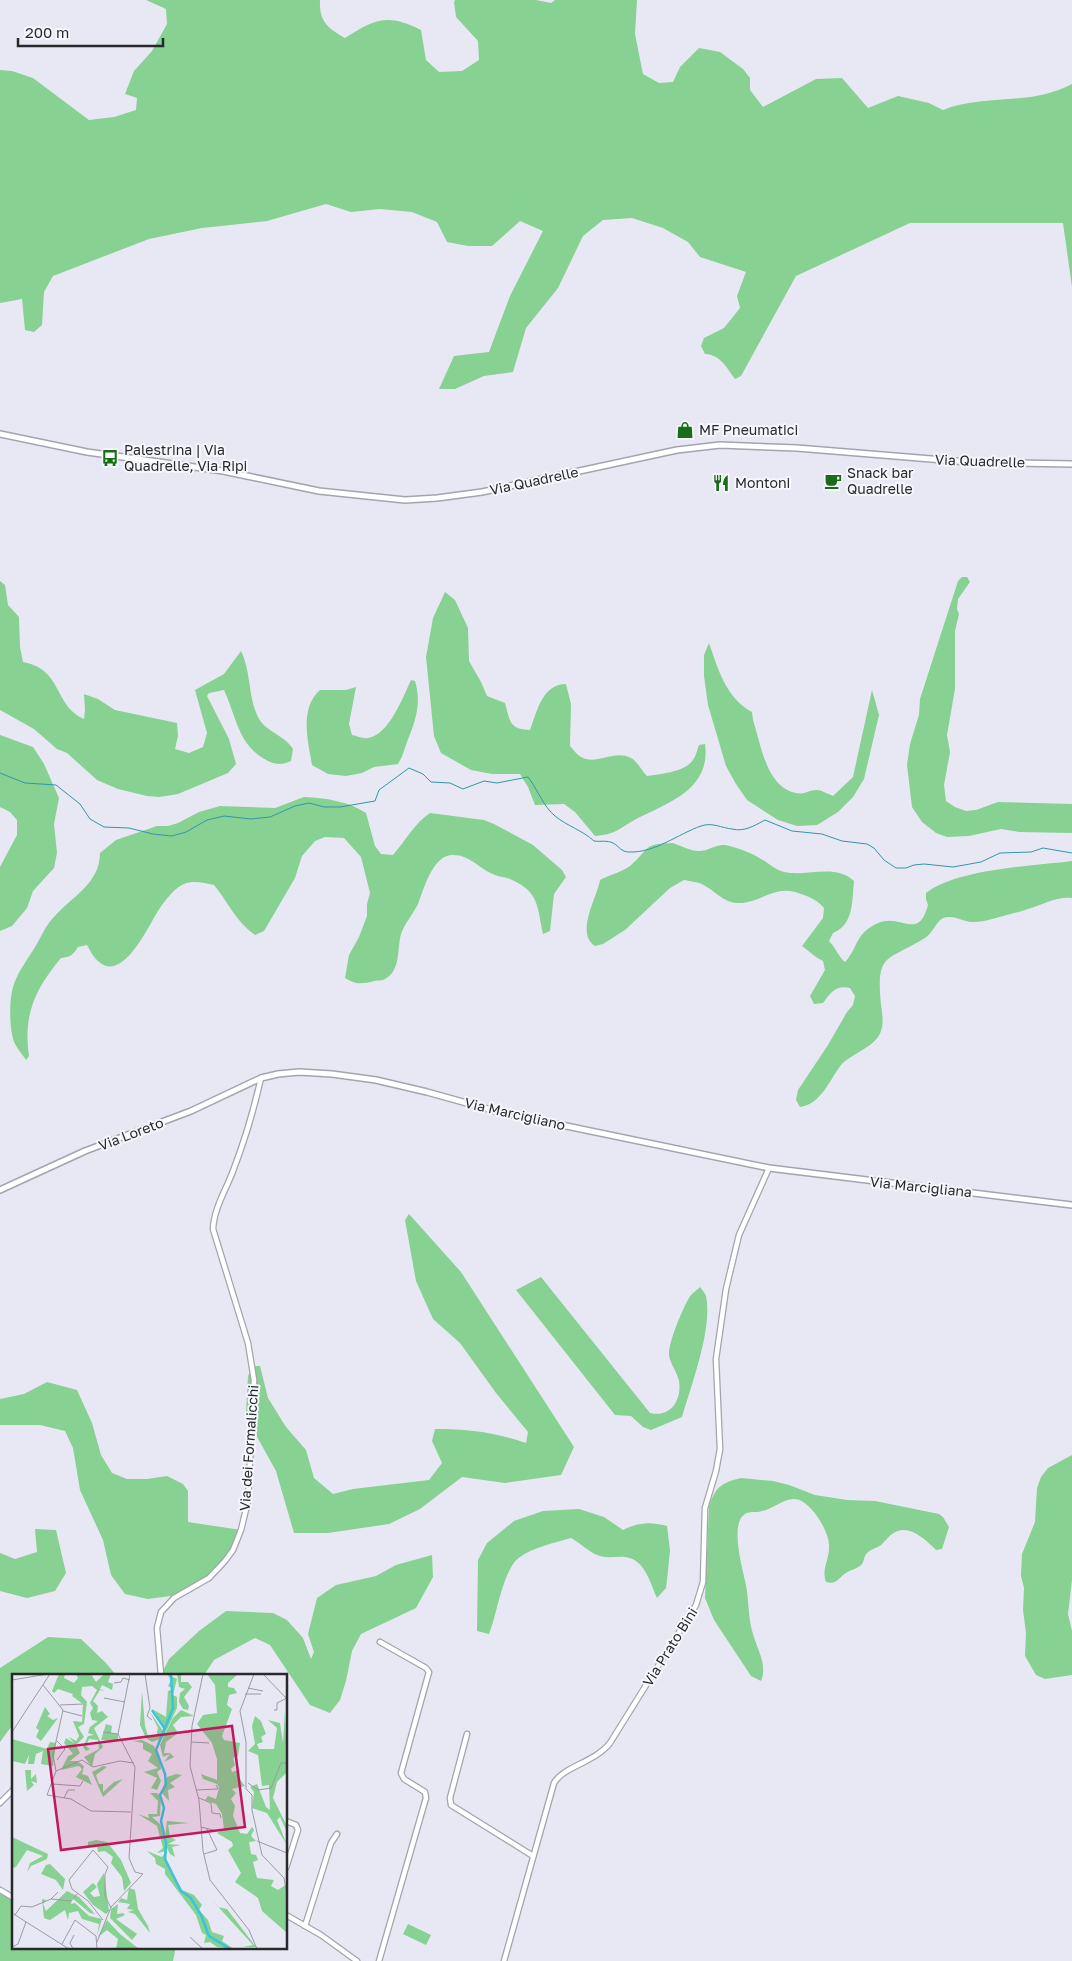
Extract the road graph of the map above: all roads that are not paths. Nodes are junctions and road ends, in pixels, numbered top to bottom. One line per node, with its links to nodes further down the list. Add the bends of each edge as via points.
1 (0, 434): 2 (street, Via Quadrelle, via 81,451 223,471 315,490 405,500 488,491 678,450 720,445 968,462)
2 (1072, 464)
3 (261, 1078): 4 (street, Via Marcigliano, via 299,1072 376,1080 499,1112); 5 (street, Via Loreto); 8 (street, Via dei Formalicchi, via 248,1128 213,1229 248,1343 254,1380 247,1507 236,1543 221,1567 209,1578 178,1595 161,1612 157,1630)
4 (769, 1168): 6 (street, Via Marcigliana); 14 (street, Via Prato Bini, via 739,1235 726,1289 716,1363 720,1448 705,1508 703,1578 699,1598 610,1743 597,1756 562,1774 555,1782)
5 (0, 1190)
6 (1072, 1205)
7 (380, 1642): 21 (street, via 429,1672 401,1773 404,1779 425,1792 426,1798)
8 (161, 1674)
9 (467, 1734): 14 (street, via 451,1804)
10 (12, 1791): 11 (street)
11 (0, 1803)
12 (288, 1822): 15 (street, via 296,1825 298,1830)
13 (338, 1834): 19 (street, via 332,1842)
14 (533, 1856): 22 (street, Via Prato Bini)
15 (288, 1862)
16 (0, 1890): 17 (street)
17 (12, 1897)
18 (288, 1915): 19 (street)
19 (305, 1926): 20 (street)
20 (357, 1961)
21 (379, 1961)
22 (504, 1961)

